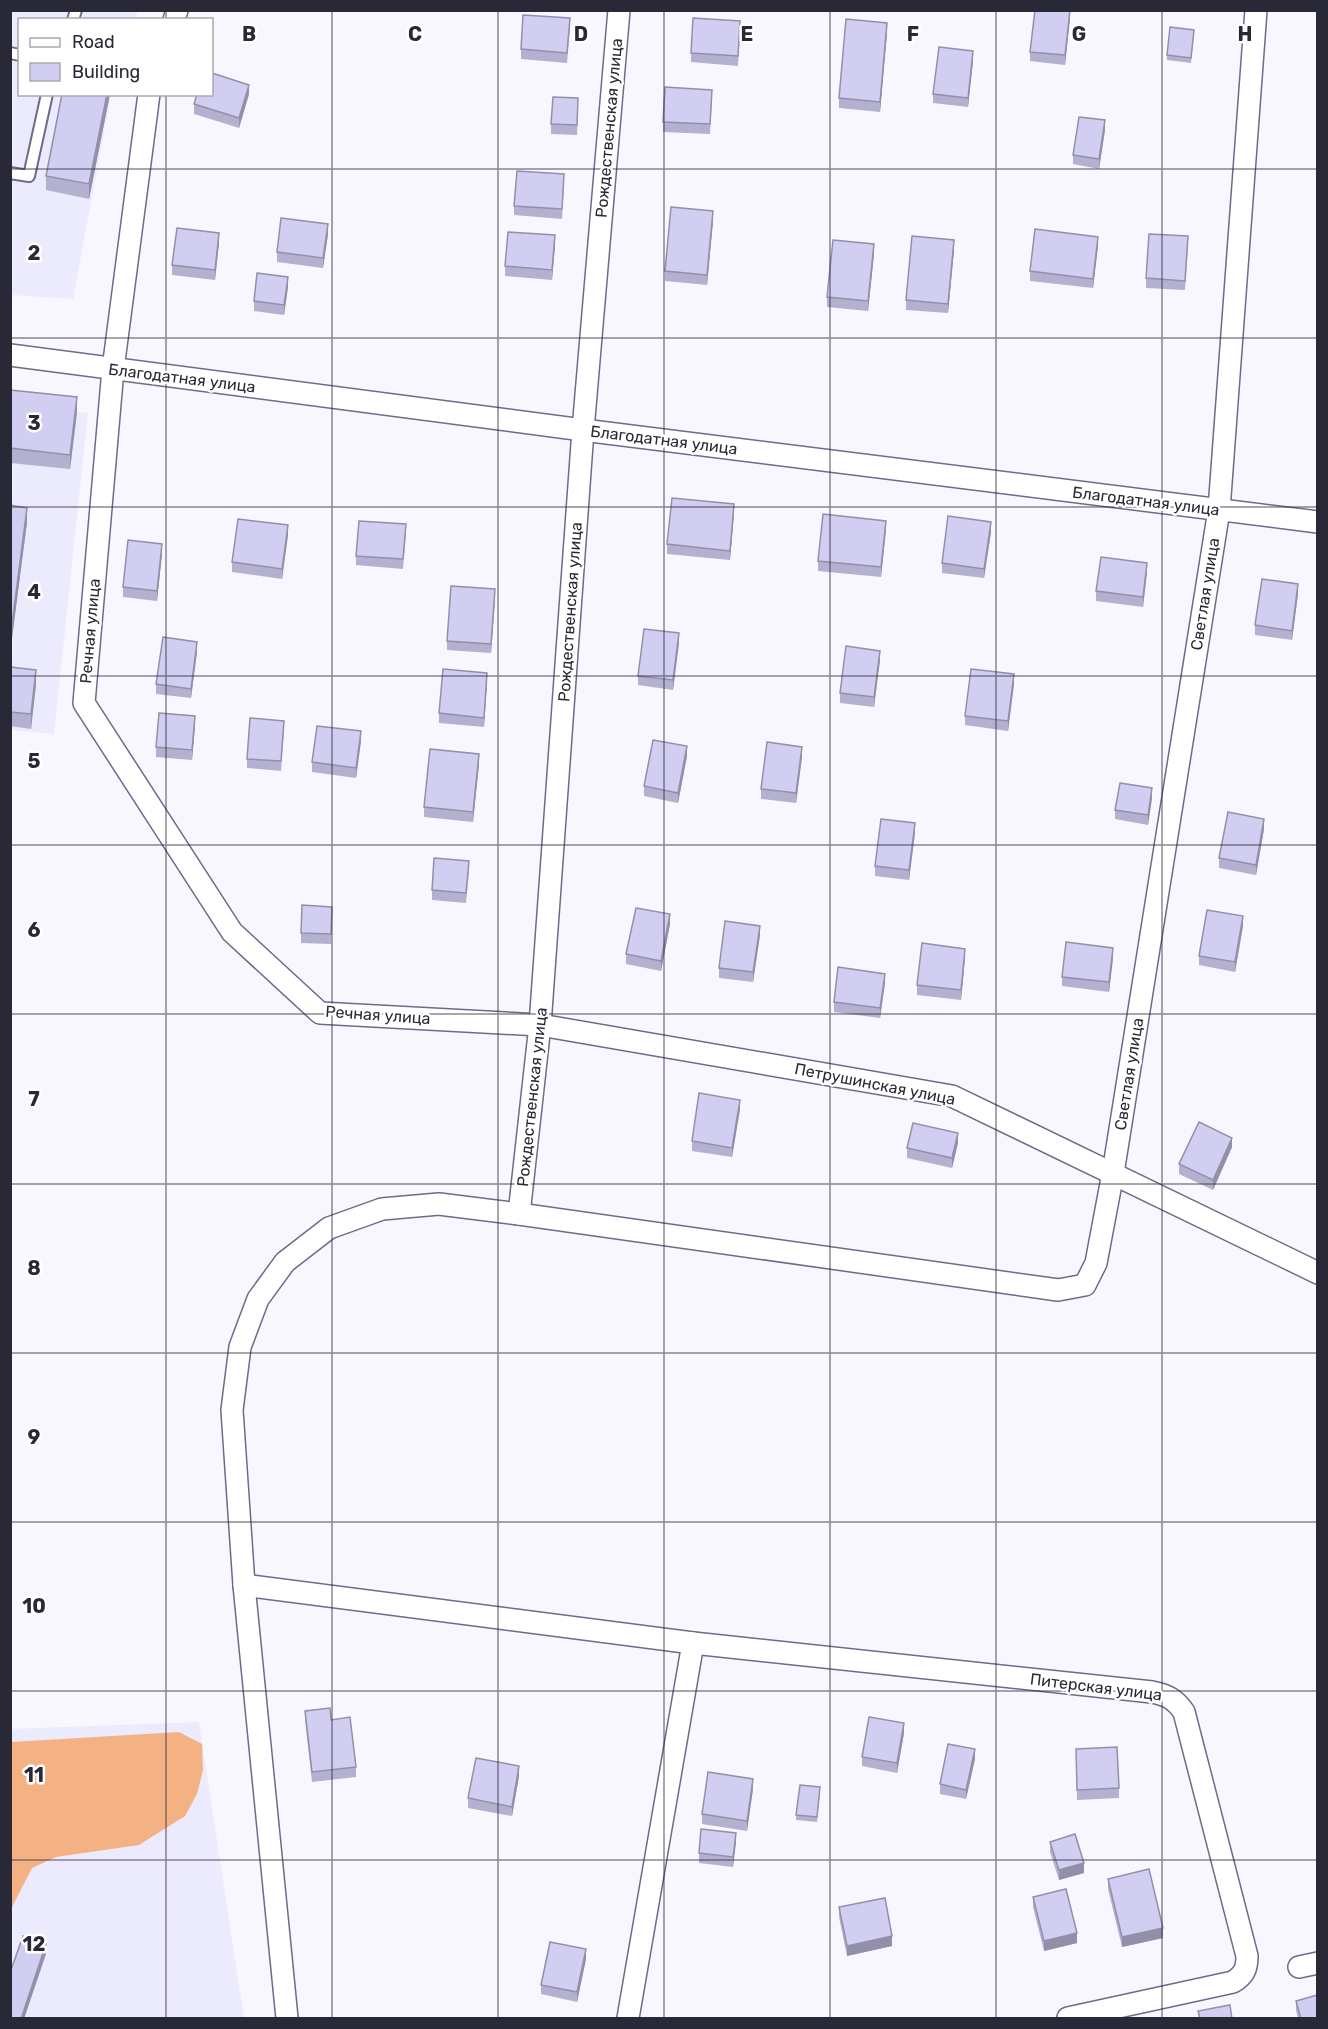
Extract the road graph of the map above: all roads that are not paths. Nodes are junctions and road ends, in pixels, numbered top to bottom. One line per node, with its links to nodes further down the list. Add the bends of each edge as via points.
1 (619, 10): 8 (street, Рождественская улица)
2 (1256, 10): 9 (street, Светлая улица)
3 (47, 96): 5 (lane, via 29,176)
4 (149, 96): 7 (street, Речная улица)
5 (10, 173)
6 (10, 355): 7 (street, Благодатная улица)
7 (113, 369): 8 (street, Благодатная улица); 11 (street, Речная улица, via 84,703 232,932 320,1013)
8 (584, 430): 9 (street, Благодатная улица); 11 (street, Рождественская улица)
9 (1218, 510): 10 (street, Благодатная улица); 12 (street, Светлая улица)
10 (1317, 522)
11 (540, 1025): 12 (street, Петрушинская улица, via 952,1096); 13 (street, Рождественская улица)
12 (1113, 1173): 13 (street, Светлая улица, via 1096,1263 1085,1285 1058,1290); 14 (street, Петрушинская улица)
13 (519, 1214): 15 (street, via 439,1204 382,1209 329,1228 285,1262 258,1299 240,1347 232,1410)
14 (1317, 1273)
15 (244, 1585): 16 (street); 17 (street)
16 (693, 1643): 18 (street); 19 (street, Питерская улица, via 1152,1692 1177,1701 1184,1712 1247,1967 1233,1982)
17 (287, 2019)
18 (628, 2019)
19 (1068, 2019)

